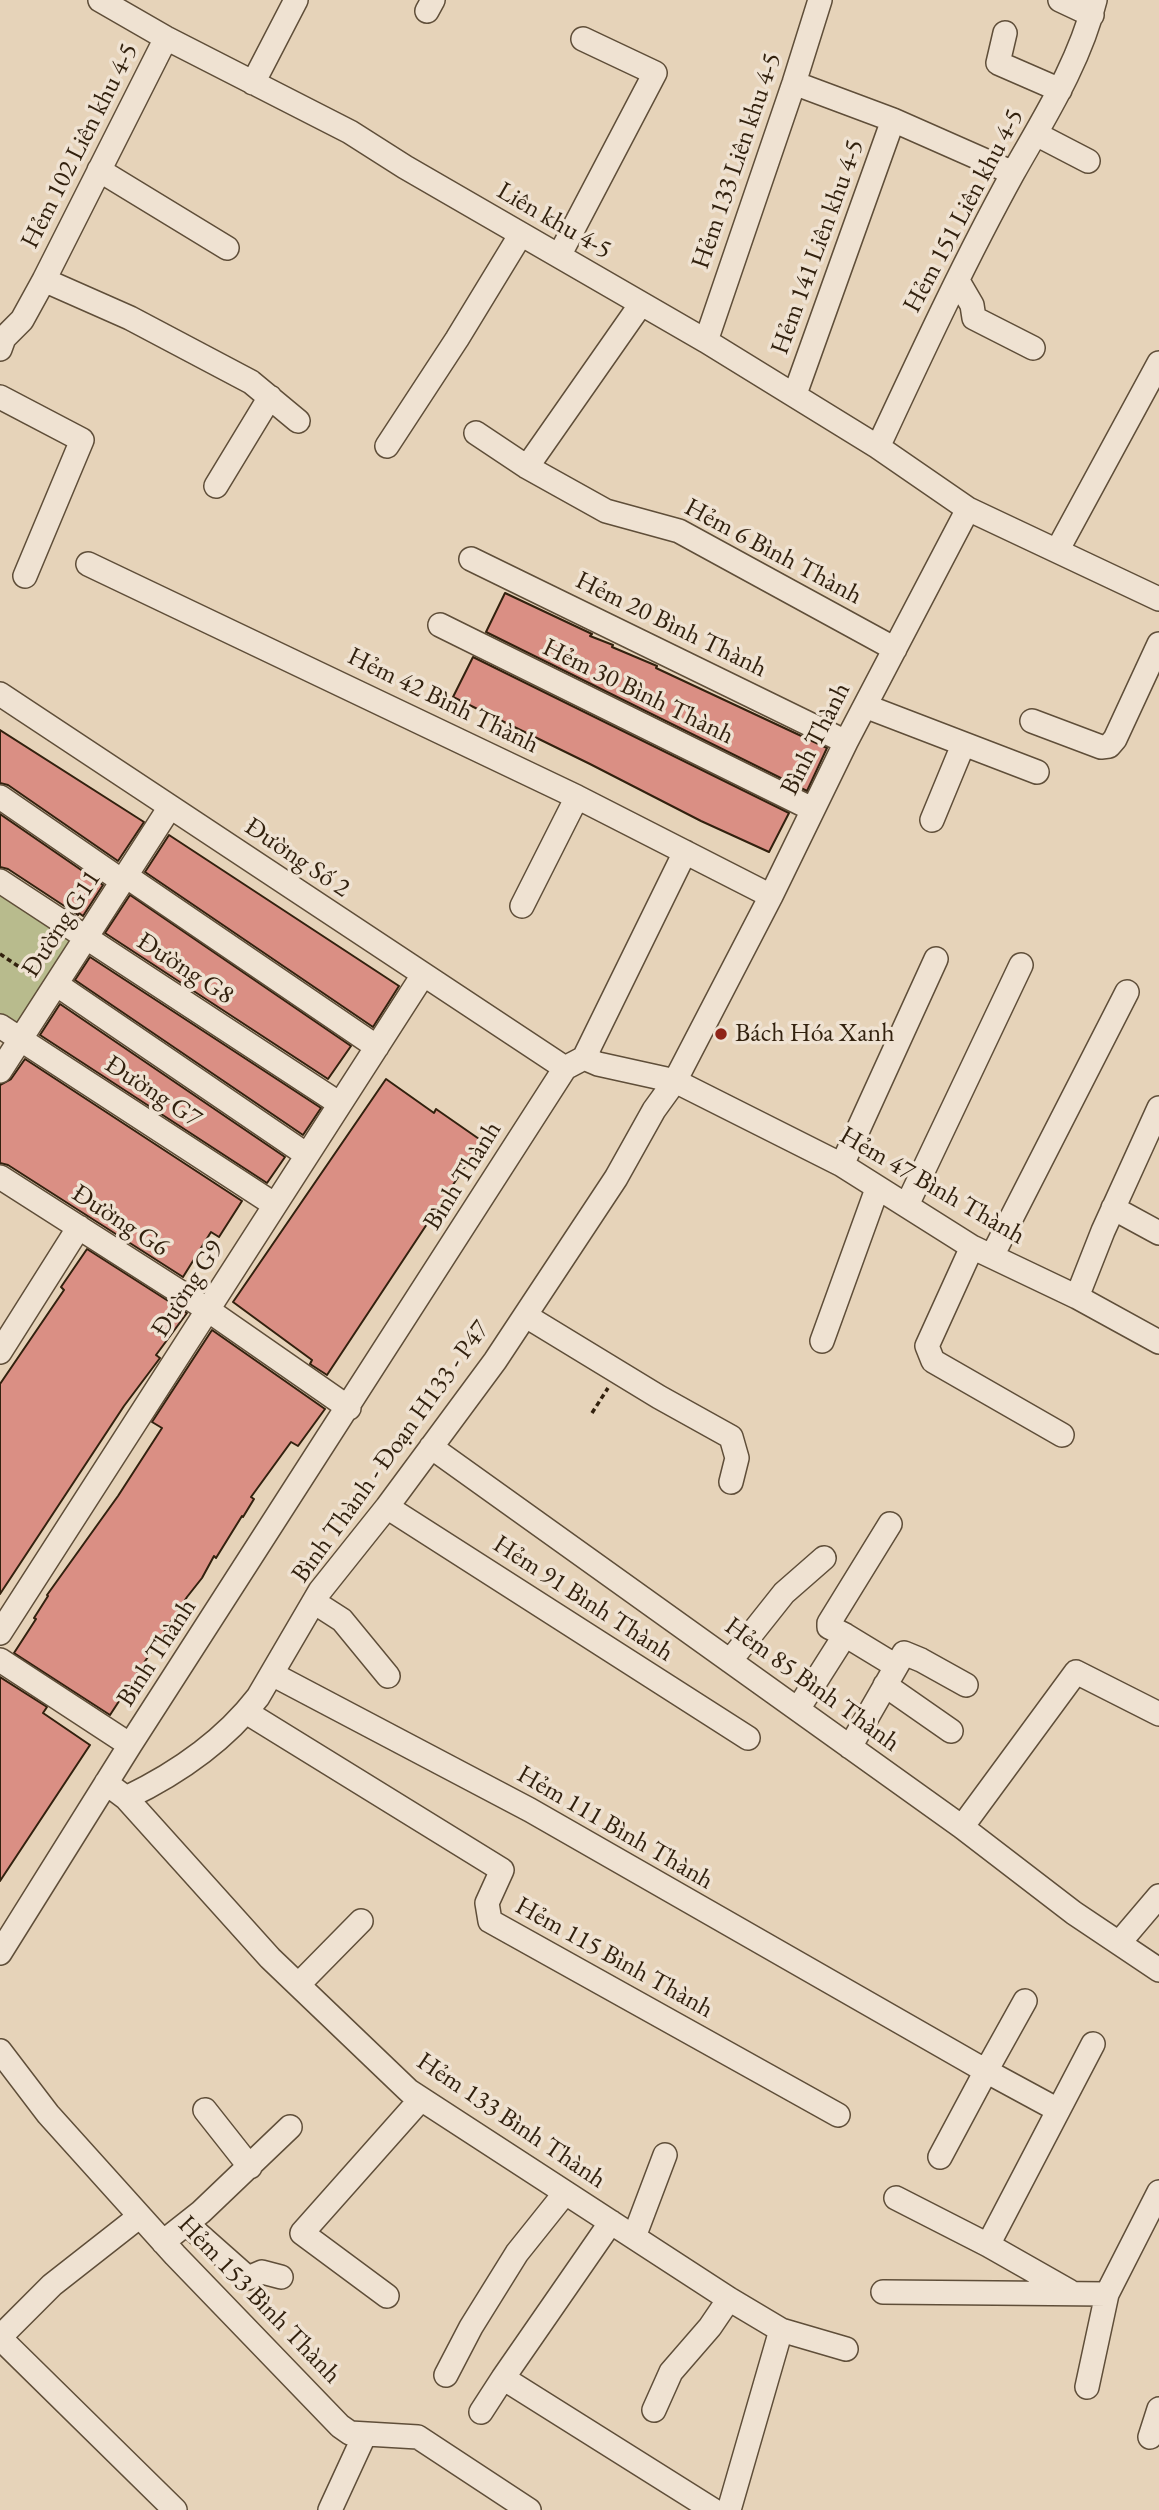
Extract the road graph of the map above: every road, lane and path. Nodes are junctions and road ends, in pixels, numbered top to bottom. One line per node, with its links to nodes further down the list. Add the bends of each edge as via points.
1 (296, 0): 9 (street)
2 (820, 0): 10 (street, Hẻm 133 Liên khu 4-5)
3 (1060, 0): 5 (street)
4 (102, 1): 7 (street, Liên khu 4-5)
5 (1093, 8): 11 (street, Hẻm 151 Liên khu 4-5)
6 (1005, 33): 11 (street, via 999,62)
7 (166, 38): 9 (street, Liên khu 4-5); 15 (street, Hẻm 102 Liên khu 4-5)
8 (583, 39): 19 (street, via 655,73)
9 (253, 83): 17 (street, Liên khu 4-5, via 350,132)
10 (794, 83): 12 (street); 24 (street, Hẻm 133 Liên khu 4-5)
11 (1060, 90): 13 (street, Hẻm 151 Liên khu 4-5)
12 (893, 120): 16 (street); 27 (street, Hẻm 141 Liên khu 4-5)
13 (1036, 134): 14 (street); 16 (street, Hẻm 151 Liên khu 4-5)
14 (1088, 161)
15 (99, 170): 18 (street); 20 (street, Hẻm 102 Liên khu 4-5)
16 (1013, 173): 21 (street, Hẻm 151 Liên khu 4-5)
17 (521, 234): 19 (street, Liên khu 4-5); 32 (street)
18 (227, 248)
19 (559, 256): 22 (street, Liên khu 4-5)
20 (44, 280): 23 (street, Hẻm 102 Liên khu 4-5, via 22,320); 29 (street, via 130,318 251,382)
21 (958, 281): 25 (street, via 974,318); 33 (street, Hẻm 151 Liên khu 4-5)
22 (641, 304): 24 (street, Liên khu 4-5); 34 (street)
23 (4, 336)
24 (706, 341): 27 (street, Liên khu 4-5)
25 (1033, 348)
26 (1156, 377): 37 (street)
27 (795, 394): 33 (street, Liên khu 4-5)
28 (0, 397): 40 (street, via 82,440)
29 (270, 397): 30 (street); 35 (street)
30 (298, 421)
31 (476, 433): 34 (street, Hẻm 6 Bình Thành)
32 (387, 446)
33 (878, 447): 36 (street, Liên khu 4-5)
34 (527, 467): 44 (street, Hẻm 6 Bình Thành, via 606,511 679,531)
35 (216, 486)
36 (968, 509): 37 (street, Liên khu 4-5); 44 (street, Bình Thành)
37 (1058, 550): 41 (street, Liên khu 4-5)
38 (471, 559): 48 (street, Hẻm 20 Bình Thành)
39 (88, 564): 51 (street, Hẻm 42 Bình Thành)
40 (24, 576)
41 (1159, 599)
42 (440, 625): 54 (street, Hẻm 30 Bình Thành)
43 (1159, 644): 47 (street, via 1109,747)
44 (895, 649): 46 (street, Bình Thành)
45 (0, 694): 53 (street, Đường Số 2)
46 (865, 706): 48 (street, Bình Thành); 49 (street)
47 (1032, 721)
48 (846, 741): 54 (street, Bình Thành)
49 (963, 745): 50 (street); 55 (street)
50 (1037, 772)
51 (577, 796): 56 (street, Hẻm 42 Bình Thành); 60 (street)
52 (0, 797): 57 (street)
53 (170, 807): 57 (street, Đường G11); 65 (street, Đường Số 2)
54 (812, 809): 59 (street, Bình Thành)
55 (932, 820)
56 (685, 852): 59 (street, Hẻm 42 Bình Thành); 71 (street, Bình Thành)
57 (124, 878): 61 (street, Đường G11); 70 (street)
58 (0, 881): 61 (street, Đường G8)
59 (771, 897): 73 (street, Bình Thành)
60 (522, 906)
61 (86, 937): 66 (street, Đường G11); 74 (street, Đường G8)
62 (0, 954): 66 (path)
63 (936, 959): 77 (street)
64 (1021, 965): 81 (street)
65 (423, 975): 70 (street, Đường G9); 71 (street, Đường Số 2)
66 (54, 987): 69 (street, Đường G11); 76 (street)
67 (1127, 992): 85 (street)
68 (0, 1026): 69 (street, Đường G7)
69 (20, 1040): 72 (street, Đường G11); 80 (street, Đường G7)
70 (377, 1047): 74 (street, Đường G9)
71 (574, 1063): 73 (street); 93 (street, Bình Thành)
72 (0, 1070)
73 (675, 1081): 77 (street, Hẻm 47 Bình Thành); 88 (street, Bình Thành - Đoạn H133 - P47)
74 (340, 1104): 76 (street, Đường G9)
75 (1158, 1112): 82 (street)
76 (307, 1155): 80 (street, Đường G9)
77 (842, 1165): 79 (street, Hẻm 47 Bình Thành)
78 (0, 1177): 83 (street, Đường G6)
79 (877, 1189): 81 (street, Hẻm 47 Bình Thành); 89 (street)
80 (275, 1205): 87 (street, Đường G9)
81 (907, 1205): 85 (street, Hẻm 47 Bình Thành)
82 (1113, 1208): 84 (street); 86 (street)
83 (79, 1227): 87 (street, Đường G6); 91 (street)
84 (1159, 1233)
85 (982, 1251): 86 (street, Hẻm 47 Bình Thành); 95 (street, via 927,1346 933,1361)
86 (1077, 1297): 90 (street, Hẻm 47 Bình Thành)
87 (208, 1310): 93 (street, Đường G6); 102 (street, Đường G9)
88 (526, 1316): 92 (street); 96 (street, Bình Thành - Đoạn H133 - P47)
89 (822, 1341)
90 (1159, 1342)
91 (0, 1352)
92 (615, 1371): 94 (path); 97 (street, via 731,1437 737,1458)
93 (348, 1408): 115 (street, Bình Thành)
94 (592, 1413)
95 (1062, 1435)
96 (431, 1447): 98 (street, Bình Thành - Đoạn H133 - P47); 105 (street, Hẻm 85 Bình Thành)
97 (731, 1482)
98 (387, 1507): 101 (street, Bình Thành - Đoạn H133 - P47); 114 (street, Hẻm 91 Bình Thành)
99 (890, 1524): 103 (street, via 829,1623)
100 (824, 1558): 105 (street, via 784,1593)
101 (314, 1602): 106 (street, Bình Thành - Đoạn H133 - P47); 108 (street, via 342,1620)
102 (0, 1633)
103 (845, 1635): 107 (street); 110 (street)
104 (0, 1660): 115 (street)
105 (730, 1661): 110 (street, Hẻm 85 Bình Thành)
106 (272, 1674): 111 (street, Bình Thành - Đoạn H133 - P47); 129 (street, Hẻm 111 Bình Thành, via 530,1810)
107 (891, 1675): 109 (street, via 904,1653); 113 (street); 116 (street)
108 (388, 1676)
109 (966, 1685)
110 (798, 1709): 116 (street, Hẻm 85 Bình Thành)
111 (246, 1712): 118 (street, Bình Thành - Đoạn H133 - P47, via 163,1780); 133 (street, Hẻm 115 Bình Thành, via 502,1870 487,1903 490,1921)
112 (1159, 1714): 119 (street, via 1076,1672)
113 (951, 1731)
114 (748, 1738)
115 (130, 1745): 117 (street, Bình Thành)
116 (850, 1747): 119 (street, Hẻm 85 Bình Thành)
117 (106, 1783): 118 (street); 123 (street, Bình Thành)
118 (126, 1797): 125 (street, Hẻm 133 Bình Thành, via 270,1958)
119 (962, 1827): 122 (street, Hẻm 85 Bình Thành)
120 (1159, 1896): 122 (street)
121 (361, 1921): 125 (street)
122 (1119, 1943): 124 (street, Hẻm 85 Bình Thành)
123 (0, 1953)
124 (1159, 1970)
125 (299, 1984): 130 (street, Hẻm 133 Bình Thành)
126 (1025, 2001): 129 (street)
127 (1093, 2044): 132 (street)
128 (0, 2051): 141 (street, Hẻm 153 Bình Thành, via 48,2114)
129 (986, 2071): 132 (street); 136 (street)
130 (421, 2099): 139 (street, Hẻm 133 Bình Thành); 151 (street, via 302,2233)
131 (205, 2110): 137 (street)
132 (1058, 2110): 146 (street)
133 (838, 2115)
134 (290, 2127): 137 (street)
135 (665, 2155): 144 (street)
136 (940, 2157)
137 (250, 2167): 143 (street)
138 (1159, 2192): 150 (street)
139 (565, 2193): 142 (street, Hẻm 133 Bình Thành); 156 (street, via 517,2253)
140 (896, 2198): 146 (street)
141 (140, 2216): 145 (street, Hẻm 153 Bình Thành); 154 (street, via 52,2285)
142 (611, 2222): 144 (street, Hẻm 133 Bình Thành); 157 (street)
143 (187, 2224): 145 (street); 147 (street, via 248,2278 262,2272)
144 (634, 2237): 152 (street, Hẻm 133 Bình Thành)
145 (163, 2242): 162 (street, Hẻm 153 Bình Thành, via 340,2426 350,2433)
146 (988, 2245): 149 (street)
147 (281, 2277)
148 (883, 2292): 149 (street)
149 (1071, 2292): 150 (street)
150 (1107, 2294): 158 (street)
151 (387, 2296)
152 (729, 2299): 153 (street, Hẻm 133 Bình Thành); 160 (street, via 671,2372)
153 (782, 2330): 155 (street, Hẻm 133 Bình Thành); 168 (street)
154 (0, 2338): 164 (street)
155 (846, 2349)
156 (446, 2375)
157 (503, 2378): 161 (street); 167 (street)
158 (1087, 2387)
159 (1159, 2409): 163 (street)
160 (654, 2410)
161 (481, 2412)
162 (365, 2434): 165 (street); 166 (street, Hẻm 153 Bình Thành, via 418,2437)
163 (1150, 2438)
164 (175, 2510)
165 (331, 2510)
166 (529, 2510)
167 (713, 2510)
168 (729, 2510)

